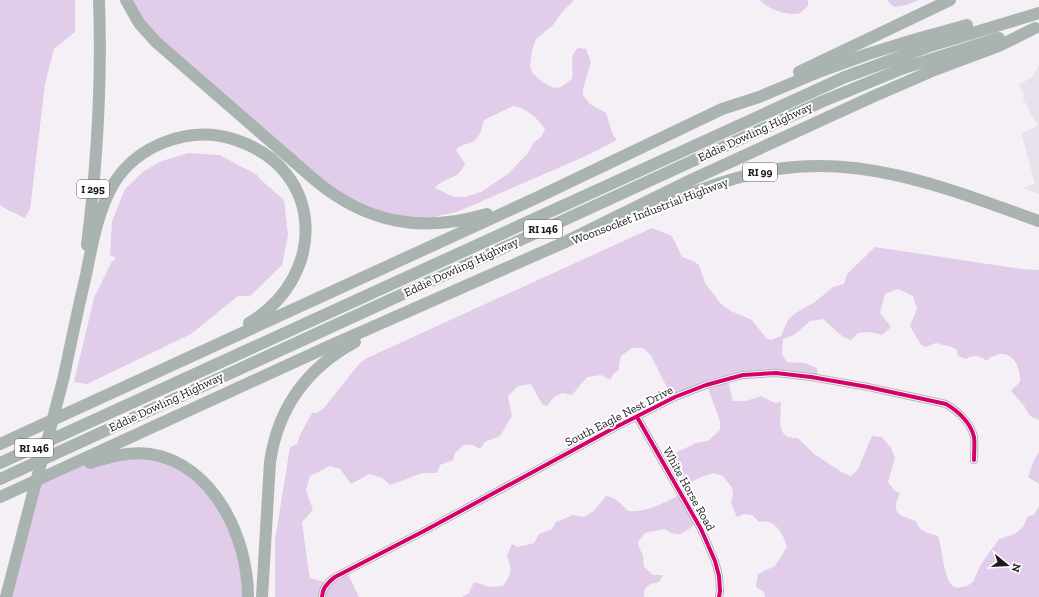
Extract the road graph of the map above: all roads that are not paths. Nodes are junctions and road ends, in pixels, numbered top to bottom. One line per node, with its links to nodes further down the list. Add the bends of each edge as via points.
1 (99, 0): 12 (highway, I 295, via 100,82 92,202 80,290)
2 (126, 0): 7 (highway, via 139,23 159,44 325,188 360,210 400,222 443,223 474,217)
3 (950, 0): 6 (highway)
4 (1039, 12): 6 (highway, via 987,20 905,42); 16 (highway, Eddie Dowling Highway / RI 146, via 930,46 845,77)
5 (1037, 27): 9 (highway, via 999,46 872,97 691,180); 18 (highway, Eddie Dowling Highway / RI 146, via 932,58 848,90)
6 (722, 109): 7 (highway)
7 (534, 199): 11 (highway)
8 (1039, 221): 9 (highway, Woonsocket Industrial Highway / RI 99, via 896,174 850,167 805,166 761,172 722,183)
9 (563, 243): 10 (highway)
10 (434, 300): 17 (highway); 24 (highway, via 337,353 307,378 289,403 276,432 270,462)
11 (193, 356): 12 (highway, via 256,319 276,303 298,270 305,241 305,221 301,202 283,170 255,148 216,135 189,136 161,143 143,153 115,182 106,202 90,255); 14 (highway)
12 (64, 376): 19 (highway, I 295, bridge)
13 (637, 417): 15 (street, South Eagle Nest Drive, via 675,397 743,375 776,373 811,377 946,404 955,409 967,423 974,437); 25 (street, South Eagle Nest Drive, via 331,580 322,592); 26 (street, White Horse Road, via 701,529 719,576)
14 (0, 444)
15 (974, 460)
16 (0, 463)
17 (48, 475): 20 (highway); 23 (highway, via 109,457 135,454 166,458 188,469 209,488 231,523 242,555)
18 (0, 479)
19 (32, 496): 21 (highway, I 295); 22 (highway)
20 (0, 497)
21 (0, 586)
22 (6, 597)
23 (248, 597)
24 (262, 597)
25 (322, 597)
26 (719, 597)

